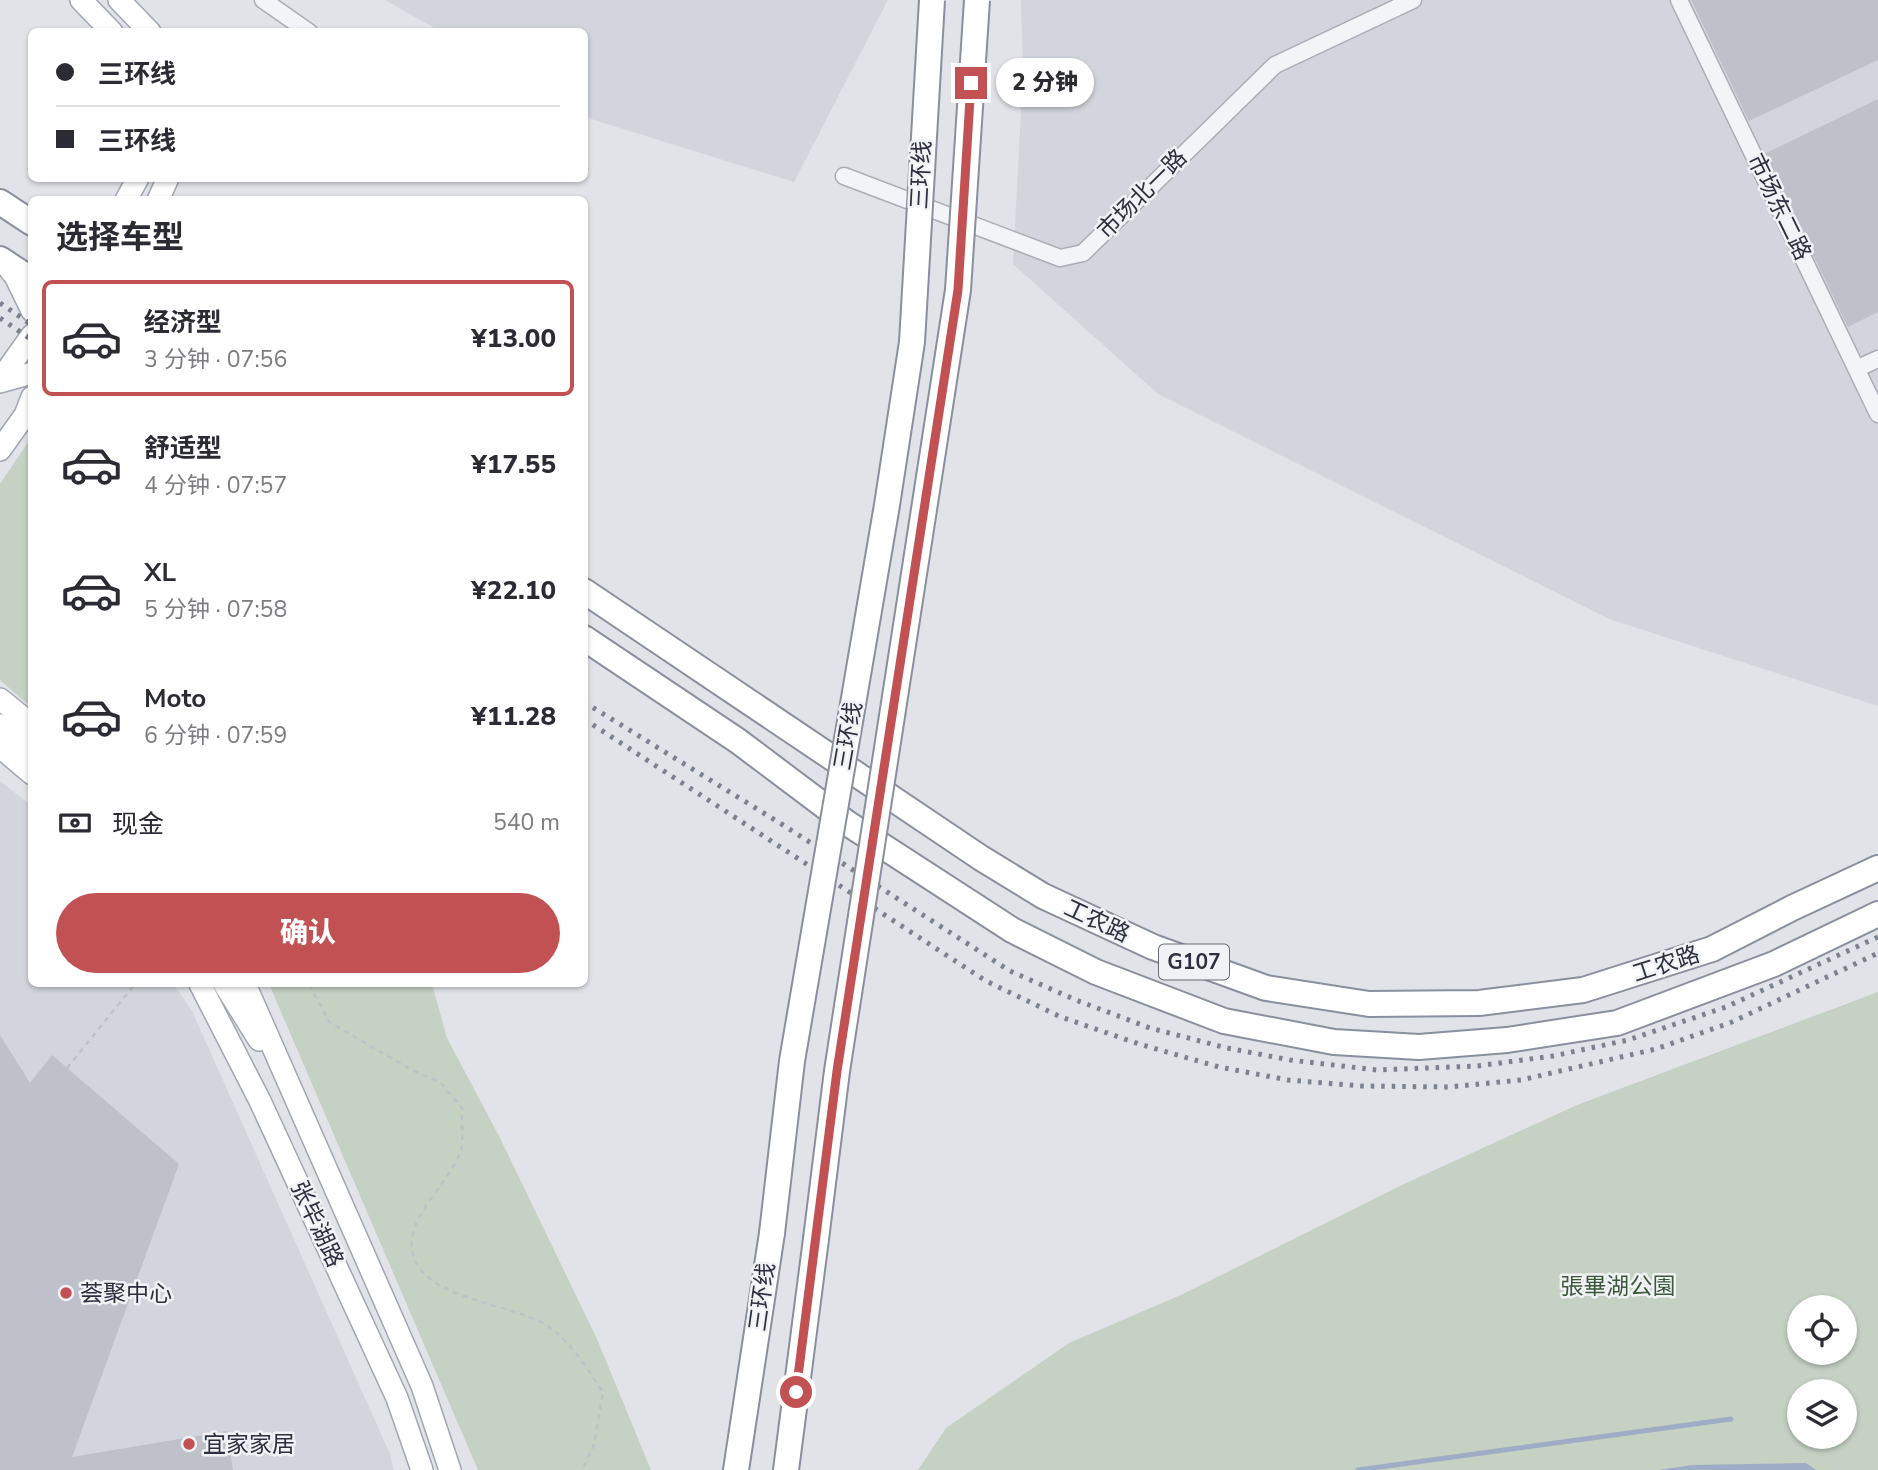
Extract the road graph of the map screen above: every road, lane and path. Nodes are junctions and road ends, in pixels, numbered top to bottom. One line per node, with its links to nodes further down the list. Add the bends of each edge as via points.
1 (81, 0): 8 (main road)
2 (119, 0): 9 (main road)
3 (263, 0): 10 (street)
4 (932, 0): 49 (highway, 三环线, bridge, via 912,342 792,1061 772,1233)
5 (977, 0): 50 (highway, 三环线, bridge, via 958,290 837,1071)
6 (1413, 0): 11 (street, 市场北一路, via 1275,65 1083,253 1060,258)
7 (1679, 0): 19 (street, 市场东二路)
8 (108, 28)
9 (146, 28)
10 (303, 28)
11 (844, 176)
12 (0, 202): 13 (highway)
13 (28, 220)
14 (1, 259): 15 (highway); 16 (main road)
15 (28, 277)
16 (28, 302)
17 (28, 341): 21 (main road)
18 (1878, 359): 19 (street)
19 (1858, 368): 24 (street, 市场东二路)
20 (28, 374): 21 (main road)
21 (0, 381)
22 (28, 388): 25 (main road)
23 (28, 407): 26 (main road)
24 (1878, 414)
25 (0, 427)
26 (0, 450)
27 (588, 594): 35 (highway, 工农路 / G107, via 1043,896 1153,947 1266,988 1369,1004 1479,1003 1583,990 1712,949)
28 (588, 641): 38 (highway, 工农路 / G107, via 738,741 848,823 1012,930 1096,972 1224,1021 1334,1042 1419,1047 1507,1040 1617,1023 1774,964)
29 (0, 699): 30 (main road)
30 (28, 722)
31 (0, 725): 33 (main road)
32 (0, 747): 34 (main road)
33 (28, 748)
34 (28, 772)
35 (1878, 868)
36 (1878, 914): 38 (highway, 工农路 / G107)
37 (1878, 920): 38 (highway)
38 (1848, 929)
39 (133, 987): 44 (path)
40 (202, 987): 46 (main road, 张毕湖路, via 260,1101 397,1398)
41 (225, 987): 45 (main road)
42 (245, 987): 45 (main road, 张毕湖路)
43 (311, 987): 48 (path, via 329,1022 440,1082 462,1108 461,1150 416,1222 411,1248 419,1270 450,1291 547,1325 570,1345 603,1392 594,1445)
44 (67, 1068)
45 (285, 1075): 47 (main road, 张毕湖路, via 422,1386)
46 (422, 1470)
47 (450, 1470)
48 (582, 1470)
49 (736, 1470)
50 (786, 1470)

